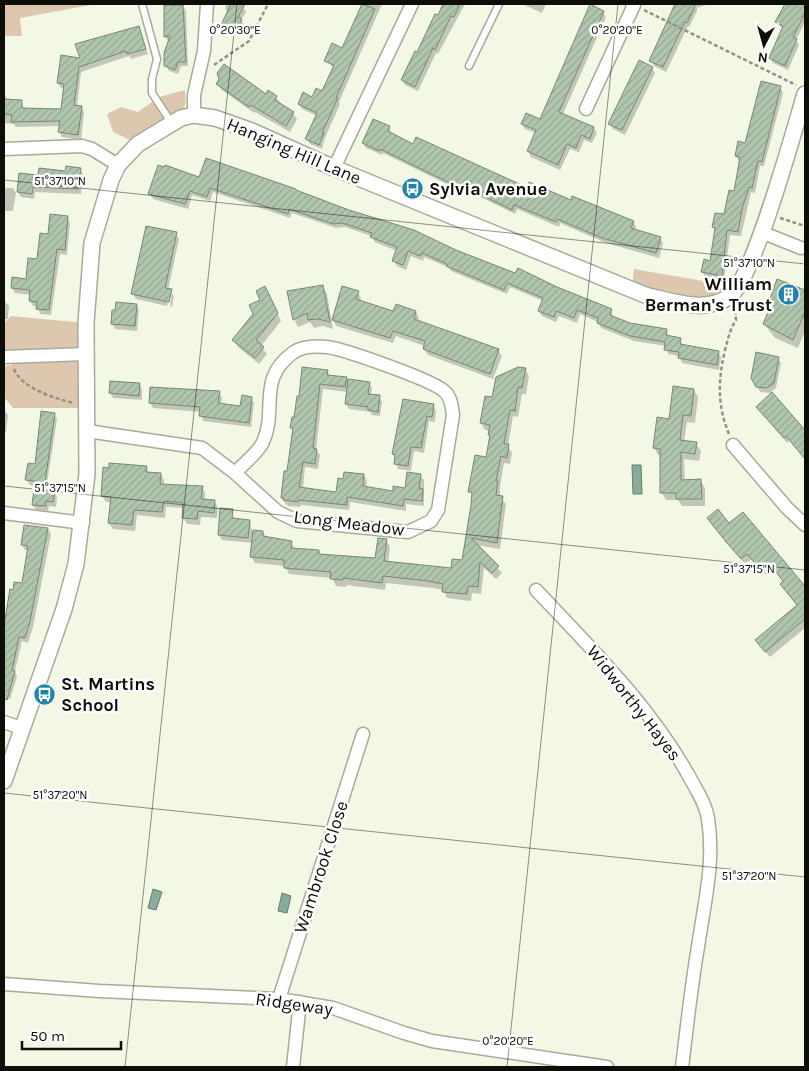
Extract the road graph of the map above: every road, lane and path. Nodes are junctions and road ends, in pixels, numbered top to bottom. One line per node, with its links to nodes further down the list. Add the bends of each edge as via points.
1 (142, 4): 12 (lane, via 157,59 152,93)
2 (207, 4): 8 (street)
3 (268, 4): 8 (path, via 249,41)
4 (412, 4): 15 (street)
5 (498, 4): 7 (lane)
6 (633, 4): 9 (path); 10 (street)
7 (469, 66)
8 (200, 74): 11 (street, via 194,95)
9 (801, 90): 16 (street)
10 (586, 109)
11 (194, 115): 12 (street, Hanging Hill Lane); 15 (street, Hanging Hill Lane, via 234,124)
12 (171, 122): 14 (street, Hanging Hill Lane, via 138,144)
13 (4, 149): 14 (street, via 82,146)
14 (118, 165): 21 (street, Hanging Hill Lane, via 92,243 86,299)
15 (334, 168): 20 (street, Hanging Hill Lane, via 645,296 684,304 710,305)
16 (767, 214): 17 (path); 18 (street)
17 (805, 226)
18 (761, 232): 19 (street); 20 (street, via 744,277)
19 (801, 248)
20 (730, 296): 25 (path, via 736,320 731,328 719,388 722,416)
21 (86, 354): 22 (street); 23 (street, Hanging Hill Lane)
22 (7, 357): 23 (path, via 15,374 38,390 60,400)
23 (86, 403): 24 (street, Hanging Hill Lane)
24 (87, 432): 26 (street, Long Meadow, via 202,448); 28 (street, Hanging Hill Lane)
25 (733, 445): 29 (street)
26 (235, 473): 26 (street, Long Meadow, via 278,512 297,521 408,532 418,529 431,522 438,510 453,415 451,402 446,392 430,381 329,348 310,347 296,351 279,365 271,383 263,443)
27 (4, 513): 28 (street)
28 (83, 523): 32 (street, Hanging Hill Lane, via 64,609)
29 (805, 525)
30 (536, 590): 41 (street, Widworthy Hayes, via 645,712 674,750 704,802 711,851 709,883)
31 (4, 722): 32 (street)
32 (21, 728): 34 (street, Hanging Hill Lane)
33 (363, 734): 37 (street, Wambrook Close)
34 (8, 752): 35 (street, Hanging Hill Lane)
35 (4, 781)
36 (4, 984): 37 (street, Ridgeway, via 99,992)
37 (279, 999): 38 (street, Ridgeway)
38 (300, 1002): 39 (street); 40 (street, Ridgeway, via 333,1008 432,1041)
39 (293, 1067)
40 (607, 1067)
41 (682, 1067)

